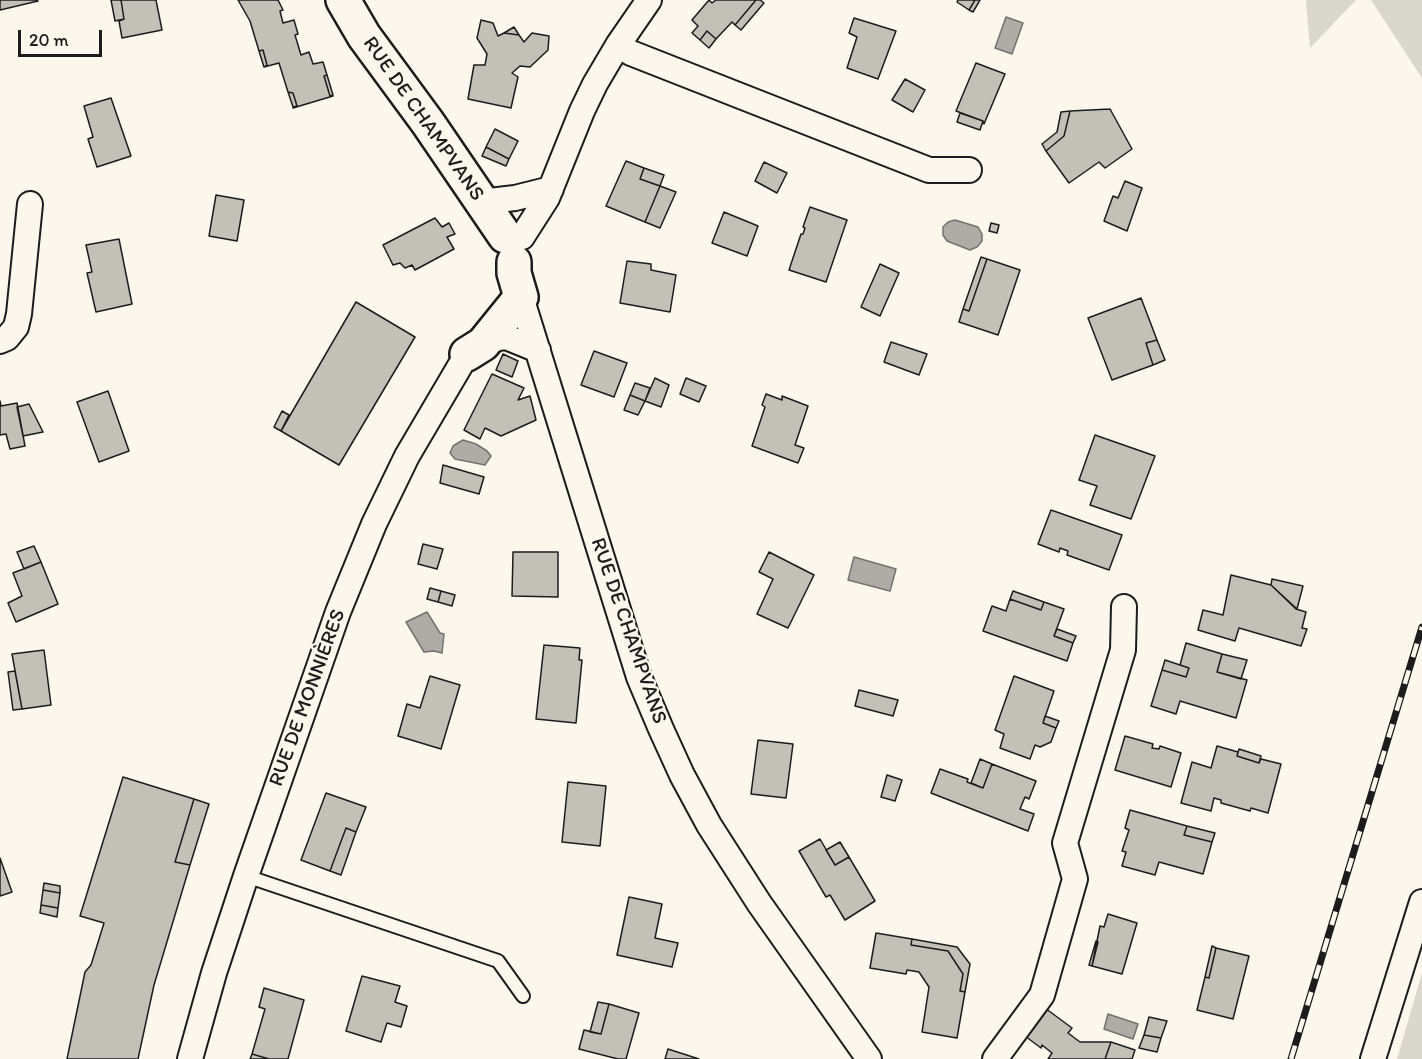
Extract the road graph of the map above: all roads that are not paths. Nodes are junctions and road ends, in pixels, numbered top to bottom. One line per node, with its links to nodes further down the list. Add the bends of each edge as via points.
1 (343, 0): 6 (street, RUE DE CHAMPVANS)
2 (649, 0): 3 (street)
3 (618, 45): 4 (street, via 929,170); 5 (street, via 582,111)
4 (969, 170)
5 (551, 189): 6 (street); 8 (street, via 539,214)
6 (481, 202): 8 (street, RUE DE CHAMPVANS)
7 (30, 204): 10 (street, via 19,314 16,327)
8 (512, 248): 9 (street, RUE DE CHAMPVANS); 11 (street, RUE DE MONNIÈRES, via 498,291 472,336)
9 (520, 297): 11 (street, RUE DE MONNIÈRES); 12 (street, RUE DE CHAMPVANS)
10 (0, 341)
11 (475, 349): 12 (street, via 506,337); 14 (street, RUE DE MONNIÈRES, via 407,456 374,524 326,646)
12 (538, 350): 18 (street, RUE DE CHAMPVANS, via 639,677 682,775 759,903)
13 (1124, 608): 19 (street, via 1123,650 1065,843 1075,879 1042,995)
14 (246, 876): 16 (lane, via 498,961); 17 (street, RUE DE MONNIÈRES)
15 (1422, 902): 20 (street)
16 (523, 996)
17 (190, 1059)
18 (869, 1059)
19 (995, 1059)
20 (1373, 1059)

